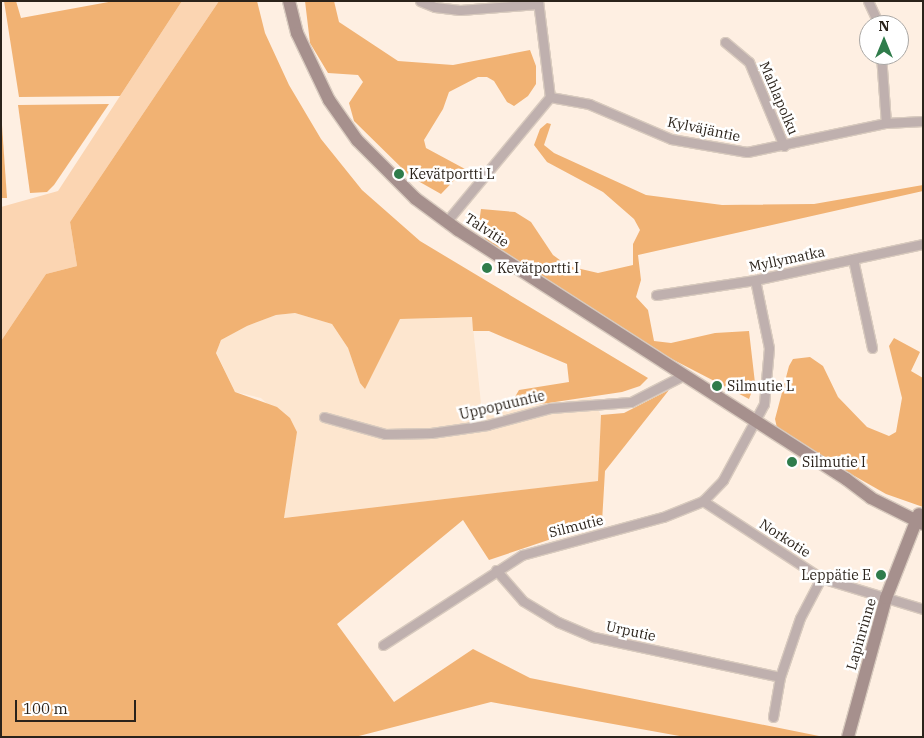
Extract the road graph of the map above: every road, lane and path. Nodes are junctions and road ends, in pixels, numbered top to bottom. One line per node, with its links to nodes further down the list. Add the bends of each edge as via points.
1 (289, 1): 12 (street, Talvitie, via 297,33 318,82 357,140 395,181)
2 (420, 1): 3 (street, via 435,7 460,10)
3 (538, 2): 8 (street)
4 (872, 3): 5 (street)
5 (876, 15)
6 (724, 42): 11 (street, Mahlapolku, via 749,62)
7 (882, 65): 10 (street)
8 (550, 97): 11 (street, Kylväjäntie, via 589,104 671,140 746,152); 12 (street)
9 (923, 121): 10 (street, Kylväjäntie)
10 (886, 123): 11 (street, Kylväjäntie)
11 (784, 146)
12 (447, 221): 18 (street, Talvitie)
13 (923, 244): 14 (street, Myllymatka)
14 (853, 259): 15 (street, Myllymatka); 17 (street)
15 (755, 280): 16 (street, Myllymatka); 20 (street, Silmutie, via 769,348 767,389)
16 (656, 295)
17 (872, 348)
18 (682, 376): 19 (street, Uppopuuntie, via 631,402 550,408 487,425 431,433 385,434); 20 (street, Talvitie)
19 (324, 417)
20 (757, 422): 21 (street, Silmutie, via 723,480); 22 (street, Talvitie, via 878,503)
21 (703, 501): 23 (street, Silmutie, via 647,522 522,554); 24 (street, Norkotie)
22 (920, 518): 25 (street, Lapinrinne)
23 (496, 570): 27 (street, Silmutie); 28 (street, Urputie, via 523,601 558,622 594,637)
24 (821, 578): 25 (street, Norkotie); 28 (street, via 800,618)
25 (886, 598): 26 (street, Norkotie); 30 (street, Lapinrinne)
26 (923, 609)
27 (383, 645)
28 (780, 677): 29 (street)
29 (773, 718)
30 (848, 737)

